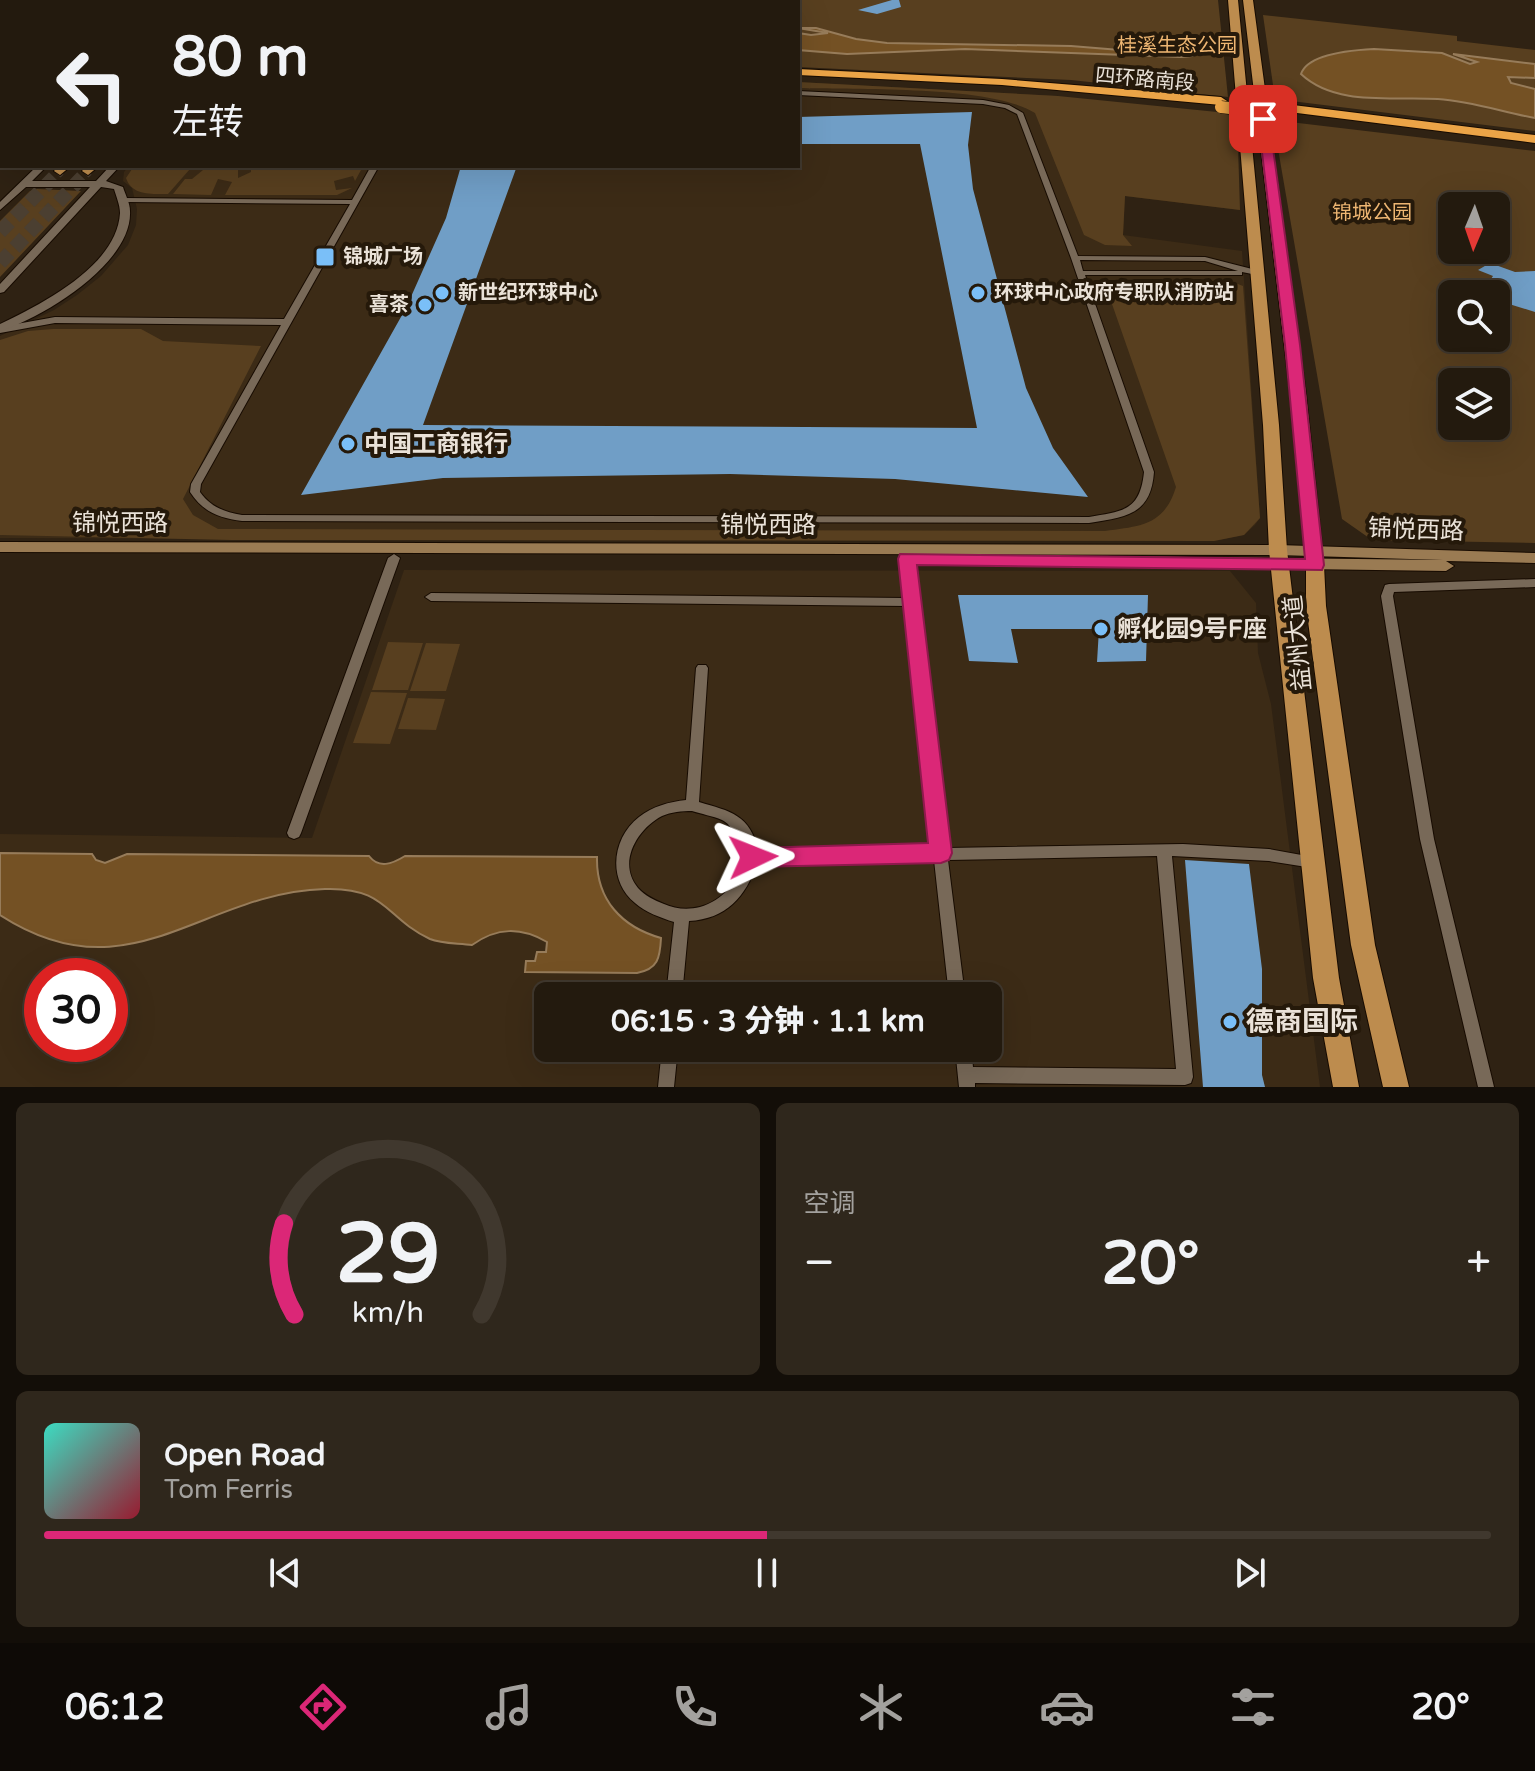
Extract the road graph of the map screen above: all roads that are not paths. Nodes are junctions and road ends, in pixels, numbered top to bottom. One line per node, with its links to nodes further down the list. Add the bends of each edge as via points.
1 (1233, 0): 18 (main road, 益州大道)
2 (1248, 0): 26 (main road, 益州大道)
3 (800, 75): 5 (highway, 四环路南段, bridge)
4 (800, 93): 16 (street, via 1014,108 1023,117)
5 (1279, 110): 6 (highway, 四环路南段); 7 (highway, 四环路南段)
6 (1535, 139)
7 (1535, 147)
8 (40, 168): 11 (street)
9 (113, 168): 12 (street)
10 (374, 168): 14 (street)
11 (24, 184): 12 (street); 15 (street)
12 (98, 184): 13 (street, via 118,187); 19 (street)
13 (125, 200): 14 (street); 21 (street, via 116,242 104,259 58,298)
14 (355, 202): 20 (street)
15 (0, 207)
16 (1075, 258): 17 (street); 18 (street, via 1205,259)
17 (1080, 273): 18 (street); 20 (street, via 1149,472 1149,490 1140,505 1089,520 220,515 202,505 196,484)
18 (1257, 273): 24 (main road, 益州大道)
19 (0, 290)
20 (285, 322): 21 (street, via 55,320)
21 (0, 329)
22 (0, 547): 24 (main road, 锦悦西路)
23 (0, 557): 25 (main road, 锦悦西路)
24 (1279, 557): 26 (main road, 锦悦西路); 28 (main road, 锦悦西路); 39 (main road, 益州大道)
25 (394, 558): 28 (main road, 锦悦西路); 35 (street)
26 (1315, 558): 27 (main road, 锦悦西路); 29 (main road, 锦悦西路); 47 (main road, 益州大道, via 1316,606 1363,945)
27 (1535, 558)
28 (907, 559): 32 (street)
29 (1535, 566)
30 (1535, 583): 48 (street, via 1389,588 1387,596 1427,839)
31 (431, 597): 32 (street)
32 (911, 602): 37 (street)
33 (702, 668): 34 (street)
34 (692, 805): 38 (street, via 719,811 741,826); 40 (street, via 673,806 641,823 623,851 628,887 660,911)
35 (294, 833)
36 (1164, 851): 37 (street); 39 (street); 44 (street, via 1185,1077)
37 (941, 853): 38 (street); 42 (street)
38 (753, 857): 40 (street, via 740,892 714,909)
39 (1313, 862): 46 (main road, 益州大道)
40 (682, 915): 41 (street)
41 (675, 982)
42 (955, 982)
43 (669, 1062): 45 (street)
44 (967, 1081)
45 (666, 1087)
46 (1346, 1087)
47 (1396, 1087)
48 (1486, 1087)

